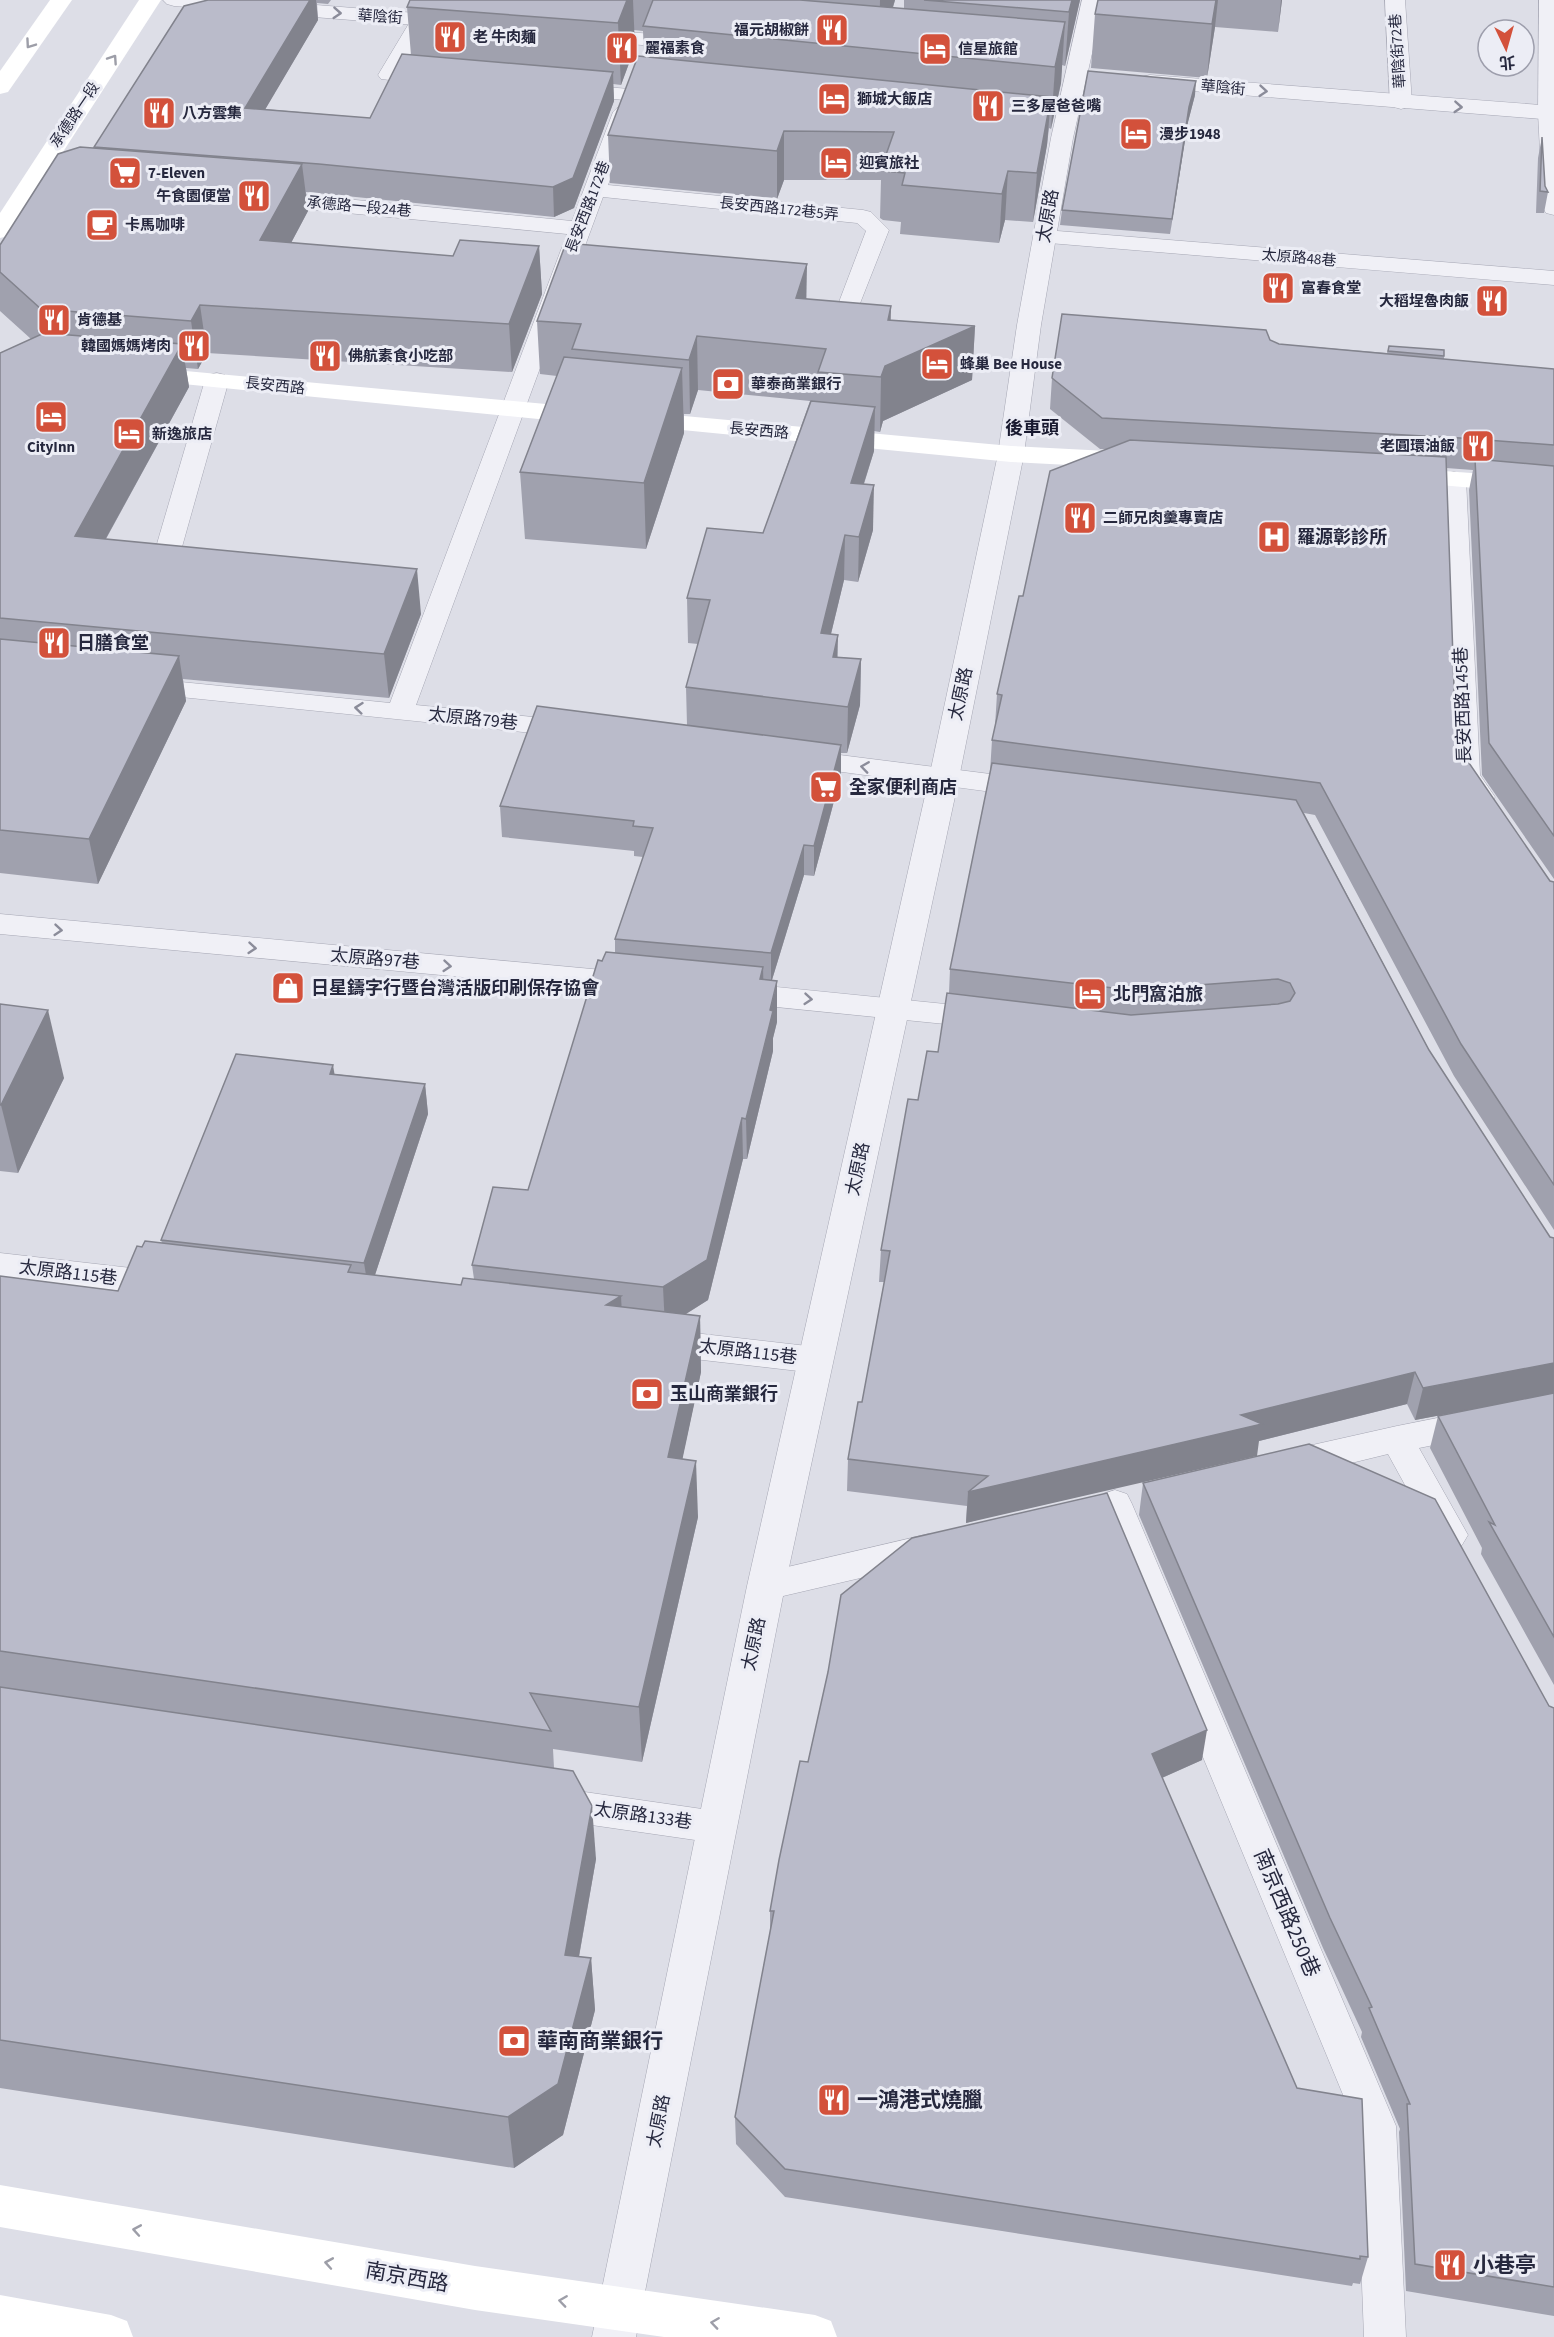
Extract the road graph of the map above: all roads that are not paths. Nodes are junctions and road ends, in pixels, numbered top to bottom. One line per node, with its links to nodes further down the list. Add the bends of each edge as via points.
1 (61, 0): 14 (main road, one-way to 14)
2 (150, 0): 26 (main road, 承德路一段, one-way to 2, via 43,181)
3 (174, 0): 7 (street, 華陰街, one-way to 7)
4 (1093, 0): 21 (street, 太原路)
5 (1395, 0): 18 (lane, 華陰街72巷)
6 (1549, 0): 19 (lane)
7 (421, 20): 8 (street, 華陰街); 12 (lane, via 388,75)
8 (469, 24)
9 (571, 33): 10 (street)
10 (650, 40): 11 (street); 16 (lane, 長安西路172巷)
11 (710, 45)
12 (458, 80)
13 (1128, 80): 18 (street, 華陰街, one-way to 18)
14 (0, 87)
15 (550, 88): 16 (lane)
16 (631, 94): 17 (lane); 22 (lane, 長安西路172巷)
17 (689, 100)
18 (1401, 103): 19 (street, 華陰街, one-way to 19)
19 (1551, 113): 24 (lane)
20 (1039, 136): 21 (lane)
21 (1062, 138): 27 (street, 太原路)
22 (594, 189): 25 (lane, 長安西路172巷); 31 (lane, 長安西路172巷5弄, via 863,218 878,230 849,306 832,311)
23 (239, 197): 25 (lane, 承德路一段24巷)
24 (1554, 208)
25 (579, 228): 29 (lane, 長安西路172巷)
26 (0, 231)
27 (1045, 237): 28 (lane, 太原路48巷); 35 (street, 太原路)
28 (1554, 278)
29 (560, 284): 30 (lane); 34 (lane, 長安西路172巷)
30 (584, 286)
31 (785, 306)
32 (124, 373): 33 (main road, 長安西路)
33 (217, 380): 34 (main road, 長安西路); 40 (lane)
34 (514, 409): 35 (main road, 長安西路); 42 (lane, 長安西路172巷)
35 (1011, 454): 36 (main road, 長安西路); 45 (street, 太原路)
36 (1149, 462)
37 (1373, 475): 38 (main road)
38 (1454, 478): 39 (main road); 47 (lane, 長安西路145巷, via 1466,776)
39 (1554, 487)
40 (167, 554)
41 (118, 684): 42 (lane, 太原路79巷, one-way to 41)
42 (400, 712): 43 (lane, 太原路79巷)
43 (596, 731)
44 (770, 755): 45 (lane, one-way to 44)
45 (944, 778): 46 (lane); 51 (street, 太原路)
46 (1060, 792)
47 (1493, 816)
48 (0, 924): 49 (lane, 太原路97巷, one-way to 49)
49 (666, 986)
50 (714, 991): 51 (lane, one-way to 51)
51 (892, 1007): 52 (lane); 56 (street, 太原路)
52 (1010, 1021)
53 (0, 1264): 54 (lane, 太原路115巷)
54 (201, 1288)
55 (627, 1338): 56 (lane, 太原路115巷)
56 (816, 1360): 63 (street, 太原路)
57 (1554, 1408): 58 (lane)
58 (1397, 1439): 59 (lane); 62 (lane)
59 (1262, 1470)
60 (1115, 1504): 71 (lane, 南京西路250巷, via 1376,2126)
61 (964, 1540): 63 (lane)
62 (1465, 1561)
63 (766, 1586): 65 (street, 太原路)
64 (517, 1798): 65 (lane, 太原路133巷)
65 (716, 1827): 68 (street, 太原路)
66 (0, 2206): 68 (main road, 南京西路, one-way to 66, via 475,2288)
67 (0, 2317): 69 (main road)
68 (617, 2324): 70 (main road, 南京西路, one-way to 68)
69 (111, 2337)
70 (815, 2337)
71 (1385, 2337)

